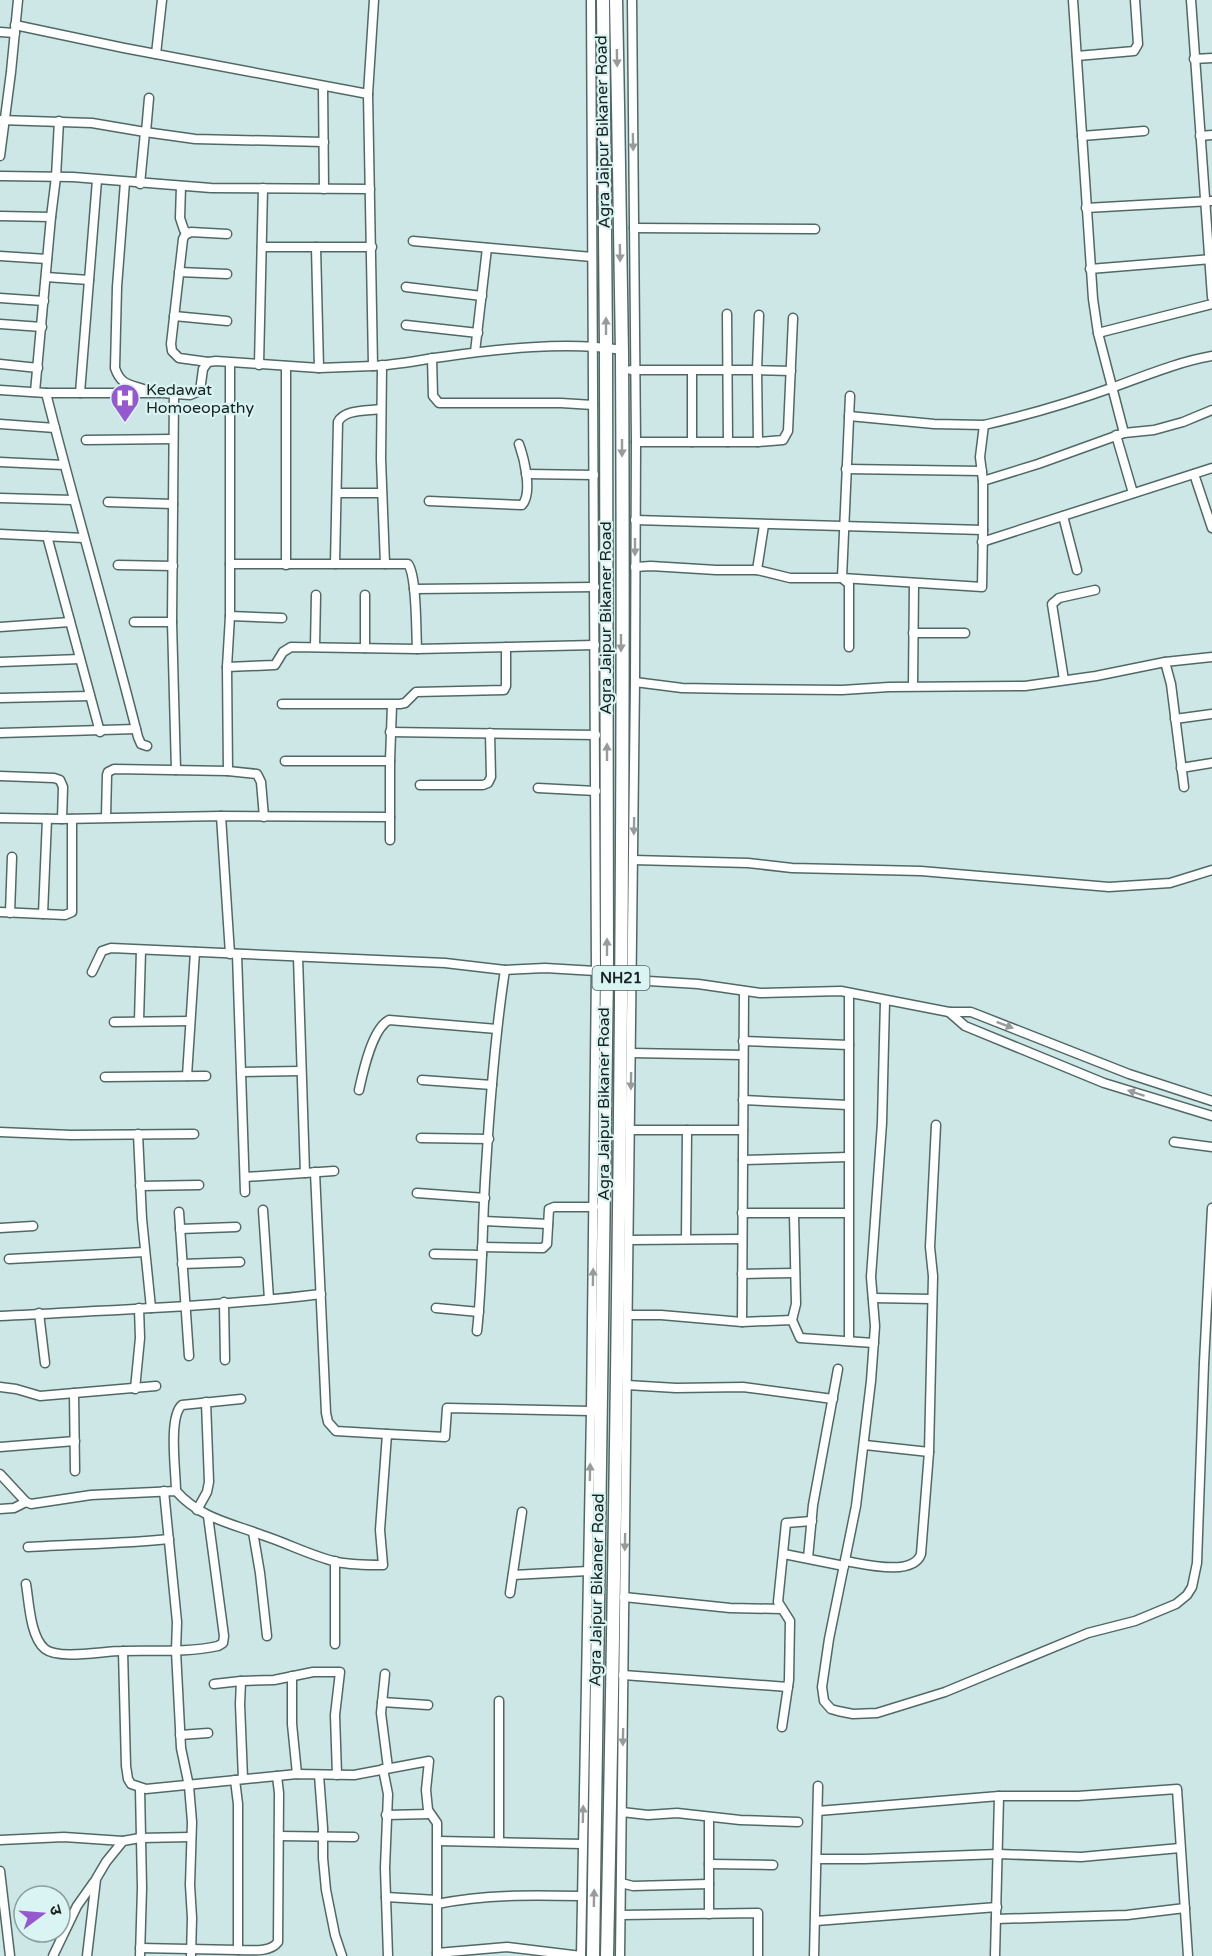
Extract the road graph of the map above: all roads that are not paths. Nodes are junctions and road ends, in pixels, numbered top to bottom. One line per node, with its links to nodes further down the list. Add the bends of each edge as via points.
1 (18, 0): 11 (street)
2 (162, 0): 13 (street)
3 (374, 0): 20 (street)
4 (591, 0): 54 (street)
5 (603, 0): 79 (highway, Agra Jaipur Bikaner Road / NH21, one-way to 5)
6 (616, 0): 80 (highway, Agra Jaipur Bikaner Road / NH21, one-way to 80)
7 (632, 0): 44 (street, one-way to 44)
8 (1073, 0): 14 (street)
9 (1135, 0): 14 (street, via 1137,49)
10 (1191, 0): 16 (street)
11 (15, 29): 12 (street); 13 (street); 18 (street)
12 (0, 32)
13 (156, 54): 19 (street)
14 (1077, 56): 27 (street)
15 (1212, 58): 16 (street)
16 (1194, 59): 28 (street)
17 (0, 72): 18 (street)
18 (11, 72): 22 (street)
19 (323, 86): 20 (street); 29 (street)
20 (368, 94): 39 (street)
21 (149, 98): 25 (street)
22 (2, 120): 23 (street); 30 (street)
23 (58, 121): 25 (street); 32 (street)
24 (1144, 131): 27 (street)
25 (146, 132): 29 (street, via 195,139); 35 (street)
26 (1212, 135): 28 (street)
27 (1082, 136): 41 (street)
28 (1200, 136): 40 (street)
29 (324, 142): 38 (street)
30 (0, 156)
31 (0, 176): 32 (street)
32 (56, 177): 33 (street); 43 (street)
33 (97, 180): 34 (street); 61 (street)
34 (125, 182): 35 (street); 103 (street, via 116,368 119,378 127,384)
35 (140, 184): 36 (street)
36 (181, 186): 37 (street); 46 (street, via 180,218)
37 (263, 188): 38 (street); 49 (street)
38 (324, 189): 39 (street)
39 (370, 189): 51 (street)
40 (1209, 201): 41 (street); 56 (street)
41 (1086, 208): 57 (street)
42 (0, 216): 43 (street)
43 (51, 217): 55 (street)
44 (634, 228): 45 (street); 93 (street)
45 (816, 230)
46 (188, 233): 47 (street); 58 (street, via 183,239)
47 (227, 234)
48 (412, 241): 52 (street)
49 (262, 247): 50 (street); 87 (street)
50 (316, 247): 51 (street); 91 (street)
51 (372, 247): 89 (street)
52 (487, 248): 54 (street); 63 (street)
53 (0, 256): 55 (street)
54 (592, 257): 78 (street)
55 (47, 259): 60 (street)
56 (1211, 259): 57 (street); 64 (street)
57 (1090, 269): 77 (street)
58 (179, 272): 59 (street); 70 (street)
59 (227, 274)
60 (46, 277): 61 (street); 66 (street)
61 (89, 280): 102 (street)
62 (406, 287): 63 (street)
63 (482, 296): 76 (street)
64 (1212, 297)
65 (0, 298): 66 (street)
66 (44, 301): 75 (street)
67 (1212, 304): 77 (street)
68 (727, 314): 97 (street)
69 (759, 315): 94 (street)
70 (174, 316): 72 (street); 84 (street, via 174,355)
71 (793, 318): 95 (street)
72 (227, 321)
73 (0, 324): 75 (street)
74 (406, 325): 76 (street)
75 (42, 327): 90 (street)
76 (478, 333): 81 (street)
77 (1098, 333): 98 (street)
78 (592, 345): 79 (street); 81 (street); 106 (street)
79 (606, 348): 80 (street); 436 (highway, Agra Jaipur Bikaner Road / NH21, one-way to 79, via 607,972)
80 (622, 350): 92 (highway, Agra Jaipur Bikaner Road / NH21)
81 (475, 352): 83 (street)
82 (1212, 356): 98 (street, via 1160,369)
83 (432, 358): 89 (street); 106 (street, via 433,396 439,403)
84 (208, 362): 85 (street); 104 (street, via 200,391)
85 (230, 363): 87 (street); 148 (street)
86 (0, 364): 90 (street)
87 (259, 365): 88 (street)
88 (286, 366): 91 (street); 152 (street)
89 (378, 366): 91 (street); 107 (street)
90 (38, 368): 100 (street)
91 (319, 368)
92 (622, 370): 93 (street); 437 (highway, Agra Jaipur Bikaner Road / NH21, one-way to 437, via 619,1240)
93 (635, 370): 96 (street); 116 (street)
94 (757, 370): 95 (street); 97 (street); 119 (street)
95 (791, 370): 119 (street, via 787,436 778,441)
96 (692, 371): 97 (street); 117 (street)
97 (728, 371): 118 (street)
98 (1113, 387): 111 (street); 113 (street)
99 (0, 390): 100 (street)
100 (35, 392): 101 (street)
101 (46, 393): 102 (street); 112 (street)
102 (80, 393): 103 (street)
103 (152, 393): 104 (street)
104 (174, 394): 114 (street)
105 (850, 396): 109 (street)
106 (593, 405): 128 (street)
107 (381, 409): 130 (street, via 340,417); 131 (street)
108 (1212, 410): 113 (street, via 1154,430)
109 (849, 416): 111 (street); 124 (street)
110 (0, 424): 112 (street)
111 (984, 425): 125 (street)
112 (55, 428): 122 (street)
113 (1120, 434): 129 (street); 132 (street)
114 (173, 439): 115 (street); 137 (street)
115 (86, 440)
116 (636, 442): 117 (street); 139 (street)
117 (692, 442): 118 (street)
118 (728, 442): 119 (street)
119 (758, 442)
120 (519, 444): 126 (street)
121 (0, 462): 122 (street)
122 (64, 465): 134 (street)
123 (1212, 468): 127 (street)
124 (846, 469): 125 (street); 141 (street)
125 (981, 471): 129 (street)
126 (526, 474): 128 (street); 135 (street, via 526,499 520,506)
127 (1194, 474): 132 (street); 142 (street)
128 (594, 475): 159 (street)
129 (983, 481): 143 (street)
130 (337, 493): 131 (street); 149 (street)
131 (382, 493): 150 (street)
132 (1133, 493): 138 (street)
133 (0, 498): 134 (street)
134 (73, 500): 146 (street)
135 (429, 501)
136 (108, 502): 137 (street)
137 (173, 504): 153 (street)
138 (1063, 516): 147 (street); 156 (street)
139 (635, 520): 140 (street); 154 (street, one-way to 154)
140 (764, 525): 141 (street); 155 (street)
141 (845, 526): 143 (street); 157 (street)
142 (1212, 528)
143 (983, 530): 147 (street)
144 (0, 534): 145 (street)
145 (47, 536): 146 (street); 167 (street)
146 (84, 538): 192 (street)
147 (982, 542): 158 (street, via 982,586)
148 (230, 564): 152 (street); 164 (street)
149 (335, 564): 150 (street); 152 (street)
150 (385, 564): 160 (street, via 410,566)
151 (118, 565): 153 (street)
152 (286, 565)
153 (172, 566): 168 (street)
154 (635, 567): 155 (street); 184 (street)
155 (757, 570): 157 (street, via 790,578)
156 (1077, 570)
157 (842, 578): 158 (street); 175 (street, via 849,584)
158 (914, 584): 170 (street)
159 (595, 587): 160 (street); 172 (street)
160 (414, 589): 177 (street)
161 (1095, 590): 183 (street, via 1059,598 1052,604)
162 (316, 595): 173 (street)
163 (365, 595): 176 (street)
164 (230, 616): 165 (street); 182 (street)
165 (282, 618)
166 (134, 621): 168 (street)
167 (70, 622): 169 (street); 179 (street)
168 (172, 622): 203 (street)
169 (0, 627)
170 (913, 633): 171 (street); 185 (street)
171 (965, 633)
172 (595, 645): 174 (street); 197 (street)
173 (315, 647): 176 (street); 182 (street, via 288,648 278,663 271,666)
174 (506, 647): 177 (street); 189 (street, via 504,690 416,692 405,703)
175 (849, 647)
176 (365, 648): 177 (street)
177 (417, 649)
178 (1212, 657): 181 (street)
179 (80, 659): 180 (street); 186 (street)
180 (0, 662)
181 (1165, 662): 183 (street); 191 (street)
182 (227, 667): 204 (street)
183 (1064, 680): 185 (street, via 1025,686)
184 (635, 682): 185 (street, via 737,689); 220 (street, one-way to 220)
185 (913, 686)
186 (90, 696): 187 (street); 193 (street)
187 (0, 698)
188 (282, 704): 189 (street)
189 (392, 705): 194 (street)
190 (1212, 714): 191 (street)
191 (1175, 719): 202 (street)
192 (136, 729): 193 (street); 198 (street, via 140,742)
193 (100, 732): 195 (street)
194 (390, 732): 196 (street); 200 (street)
195 (0, 733)
196 (490, 733): 197 (street); 206 (street, via 488,783)
197 (596, 735): 209 (street)
198 (147, 746)
199 (285, 761): 200 (street)
200 (390, 761): 213 (street)
201 (1212, 763): 202 (street)
202 (1181, 768): 207 (street)
203 (176, 770): 204 (street); 211 (street, via 108,772)
204 (228, 771): 212 (street, via 259,776)
205 (0, 776): 216 (street, via 60,780)
206 (420, 784)
207 (1184, 787)
208 (538, 788): 209 (street)
209 (596, 790): 230 (street)
210 (221, 816): 211 (street); 212 (street); 227 (street)
211 (106, 817): 217 (street)
212 (264, 817): 213 (street)
213 (390, 817): 218 (street)
214 (0, 818): 215 (street)
215 (47, 819): 216 (street); 224 (street)
216 (62, 819): 217 (street)
217 (72, 819): 224 (street, via 72,912)
218 (390, 840)
219 (12, 857): 223 (street)
220 (633, 860): 221 (street, via 921,871 1109,887 1170,883); 232 (street)
221 (1212, 870)
222 (0, 912): 223 (street)
223 (10, 913): 224 (street)
224 (43, 914)
225 (141, 950): 226 (street); 231 (street, via 102,951); 239 (street)
226 (195, 952): 227 (street); 237 (street)
227 (234, 954): 228 (street); 246 (street)
228 (298, 957): 229 (street, via 445,963); 245 (street)
229 (505, 970): 230 (street); 240 (street)
230 (596, 971): 281 (street)
231 (92, 972)
232 (632, 980): 233 (street); 243 (street)
233 (744, 991): 234 (street); 241 (street)
234 (849, 993): 235 (street); 242 (street)
235 (885, 1001): 236 (street); 306 (street)
236 (949, 1012): 251 (street, one-way to 251, via 971,1012); 255 (street, one-way to 236, via 965,1026)
237 (190, 1021): 239 (street); 247 (street)
238 (114, 1022): 239 (street)
239 (139, 1022)
240 (496, 1029): 252 (street); 253 (street, via 389,1020 378,1032)
241 (743, 1041): 242 (street); 244 (street)
242 (849, 1046): 257 (street)
243 (631, 1053): 244 (street); 260 (street, one-way to 260)
244 (743, 1055): 254 (street)
245 (301, 1071): 246 (street); 274 (street)
246 (242, 1072): 275 (street)
247 (187, 1076): 248 (street); 249 (street)
248 (206, 1076)
249 (105, 1077)
250 (422, 1080): 252 (street)
251 (1161, 1084): 255 (street); 256 (street)
252 (492, 1085): 267 (street)
253 (359, 1090)
254 (743, 1100): 257 (street); 262 (street)
255 (1155, 1100): 258 (street)
256 (1212, 1101)
257 (848, 1105): 270 (street)
258 (1212, 1116)
259 (936, 1125): 308 (street, via 930,1246)
260 (630, 1130): 261 (street); 296 (street)
261 (687, 1130): 262 (street); 294 (street)
262 (743, 1130): 271 (street)
263 (0, 1132): 264 (street)
264 (138, 1134): 265 (street); 277 (street)
265 (194, 1134)
266 (421, 1138): 267 (street)
267 (489, 1139): 280 (street)
268 (1174, 1142): 269 (street)
269 (1212, 1147)
270 (848, 1157): 271 (street); 286 (street)
271 (743, 1160): 285 (street)
272 (334, 1171): 273 (street)
273 (315, 1172): 274 (street); 305 (street)
274 (304, 1173): 275 (street)
275 (245, 1177): 278 (street)
276 (199, 1185): 277 (street)
277 (140, 1186): 298 (street)
278 (245, 1192)
279 (417, 1193): 280 (street)
280 (485, 1198): 288 (street)
281 (594, 1207): 289 (street, via 551,1208); 336 (street, one-way to 281)
282 (1212, 1208): 323 (street)
283 (263, 1210): 307 (street)
284 (179, 1212): 293 (street)
285 (742, 1213): 287 (street); 295 (street)
286 (848, 1213): 287 (street); 321 (street)
287 (794, 1214): 304 (street)
288 (484, 1221): 289 (street); 297 (street)
289 (548, 1224): 297 (street, via 544,1248)
290 (33, 1226): 292 (street)
291 (236, 1227): 293 (street)
292 (0, 1228)
293 (180, 1229): 302 (street)
294 (686, 1239): 295 (street); 296 (street)
295 (742, 1239): 303 (street)
296 (629, 1240): 316 (street)
297 (482, 1251): 299 (street); 314 (street)
298 (146, 1252): 300 (street); 312 (street)
299 (434, 1254)
300 (9, 1259)
301 (240, 1262): 302 (street)
302 (182, 1264): 310 (street)
303 (742, 1274): 304 (street); 319 (street)
304 (795, 1274): 318 (street, via 796,1305)
305 (321, 1294): 307 (street); 337 (street, via 328,1422 336,1431)
306 (873, 1298): 308 (street); 322 (street)
307 (269, 1299): 309 (street)
308 (932, 1299): 341 (street)
309 (224, 1302): 310 (street); 325 (street)
310 (185, 1305): 312 (street); 324 (street)
311 (139, 1308): 312 (street); 315 (street); 331 (street)
312 (151, 1308)
313 (436, 1308): 314 (street)
314 (479, 1312): 320 (street)
315 (39, 1313): 317 (street); 326 (street)
316 (628, 1315): 319 (street); 328 (street)
317 (0, 1316)
318 (792, 1320): 319 (street); 321 (street, via 800,1338)
319 (742, 1322)
320 (477, 1331)
321 (849, 1341): 322 (street)
322 (874, 1343): 339 (street)
323 (1208, 1349): 358 (street, via 1197,1563 1192,1587 1176,1604 1135,1621 1088,1633 934,1696 885,1711 853,1714 831,1709 823,1695)
324 (189, 1356)
325 (225, 1360)
326 (45, 1363)
327 (838, 1369): 334 (street)
328 (627, 1385): 334 (street, via 743,1387); 363 (street, one-way to 363)
329 (156, 1386): 331 (street)
330 (0, 1387): 332 (street, via 40,1396)
331 (135, 1389): 332 (street)
332 (75, 1393): 338 (street)
333 (241, 1399): 335 (street)
334 (833, 1399): 351 (street)
335 (206, 1402): 345 (street, via 177,1409); 348 (street, via 209,1482)
336 (591, 1411): 337 (street, via 447,1408 445,1437); 359 (street, one-way to 336)
337 (387, 1434): 357 (street, via 380,1530 383,1565)
338 (75, 1441): 340 (street); 342 (street)
339 (865, 1445): 341 (street); 358 (street)
340 (0, 1447)
341 (929, 1452): 358 (street, via 920,1559 898,1568)
342 (75, 1470)
343 (0, 1473): 346 (street)
344 (164, 1491): 345 (street); 346 (street); 353 (street)
345 (176, 1491): 348 (street)
346 (26, 1502): 347 (street)
347 (0, 1509)
348 (197, 1510): 350 (street)
349 (522, 1512): 360 (street)
350 (208, 1516): 352 (street); 367 (street, via 223,1643)
351 (812, 1521): 355 (street, via 786,1523); 356 (street)
352 (253, 1532): 357 (street); 365 (street)
353 (169, 1539): 354 (street); 367 (street, via 177,1613)
354 (28, 1546)
355 (784, 1554): 356 (street); 364 (street, via 778,1602)
356 (808, 1558): 358 (street)
357 (335, 1561): 366 (street)
358 (844, 1564)
359 (588, 1571): 360 (street); 406 (street, one-way to 359)
360 (513, 1575): 362 (street)
361 (26, 1584): 368 (street, via 32,1626 44,1649 70,1654)
362 (510, 1593)
363 (624, 1597): 364 (street); 370 (street)
364 (782, 1609): 374 (street, via 790,1621)
365 (267, 1636)
366 (335, 1644)
367 (176, 1650): 368 (street); 380 (street)
368 (123, 1651): 389 (street, via 126,1766 131,1784)
369 (385, 1674): 376 (street)
370 (623, 1675): 374 (street); 392 (street, one-way to 392)
371 (292, 1676): 372 (street); 382 (street); 383 (street, via 340,1672 335,1715)
372 (241, 1681): 373 (street); 386 (street)
373 (214, 1684)
374 (788, 1687): 378 (street)
375 (499, 1701): 405 (street)
376 (382, 1702): 377 (street); 381 (street)
377 (428, 1705)
378 (782, 1727)
379 (208, 1733): 380 (street)
380 (180, 1735): 387 (street)
381 (385, 1769): 383 (street); 393 (street, via 429,1761 426,1790); 394 (street)
382 (297, 1774): 384 (street); 385 (street)
383 (337, 1774): 384 (street)
384 (319, 1775): 399 (street)
385 (277, 1776): 386 (street); 397 (street)
386 (239, 1780): 387 (street); 425 (street)
387 (189, 1786): 389 (street); 398 (street)
388 (818, 1786): 391 (street)
389 (140, 1788): 401 (street)
390 (999, 1796): 391 (street); 407 (street, via 1078,1796 1177,1789); 408 (street)
391 (818, 1811): 409 (street)
392 (622, 1812): 395 (street); 414 (street)
393 (430, 1814): 394 (street); 404 (street, via 437,1822)
394 (386, 1815): 417 (street)
395 (709, 1817): 396 (street); 410 (street)
396 (798, 1822)
397 (279, 1836): 399 (street); 425 (street, via 278,1942 268,1949)
398 (191, 1837): 401 (street); 427 (street)
399 (323, 1837): 400 (street); 433 (street, via 326,1890)
400 (354, 1837)
401 (140, 1838): 403 (street); 426 (street)
402 (0, 1840): 403 (street, via 64,1837)
403 (123, 1841): 413 (street)
404 (438, 1841): 405 (street); 418 (street)
405 (499, 1842): 406 (street)
406 (583, 1844): 416 (street)
407 (1180, 1848): 408 (street, via 1081,1857); 420 (street)
408 (999, 1854): 409 (street); 419 (street)
409 (818, 1859): 424 (street)
410 (709, 1864): 411 (street); 415 (street)
411 (772, 1865)
412 (0, 1871): 430 (street)
413 (96, 1879): 431 (street, via 77,1906); 432 (street)
414 (621, 1883): 415 (street); 422 (street)
415 (709, 1884): 421 (street)
416 (582, 1896): 418 (street, via 502,1895); 435 (street)
417 (386, 1897): 418 (street); 434 (street)
418 (437, 1902): 429 (street)
419 (996, 1907): 423 (street); 424 (street)
420 (1185, 1908): 423 (street, via 1127,1915); 442 (street)
421 (709, 1914): 422 (street); 439 (street, via 758,1914)
422 (621, 1915): 438 (street)
423 (996, 1919): 441 (street)
424 (816, 1921): 440 (street)
425 (238, 1950): 427 (street)
426 (140, 1952): 427 (street)
427 (191, 1952)
428 (558, 1954): 429 (street, via 507,1947); 435 (street)
429 (437, 1955)
430 (10, 1956)
431 (53, 1956)
432 (87, 1956)
433 (342, 1956)
434 (388, 1956)
435 (581, 1956)
436 (593, 1956)
437 (607, 1956)
438 (620, 1956)
439 (758, 1956)
440 (814, 1956)
441 (995, 1956)
442 (1188, 1956)

